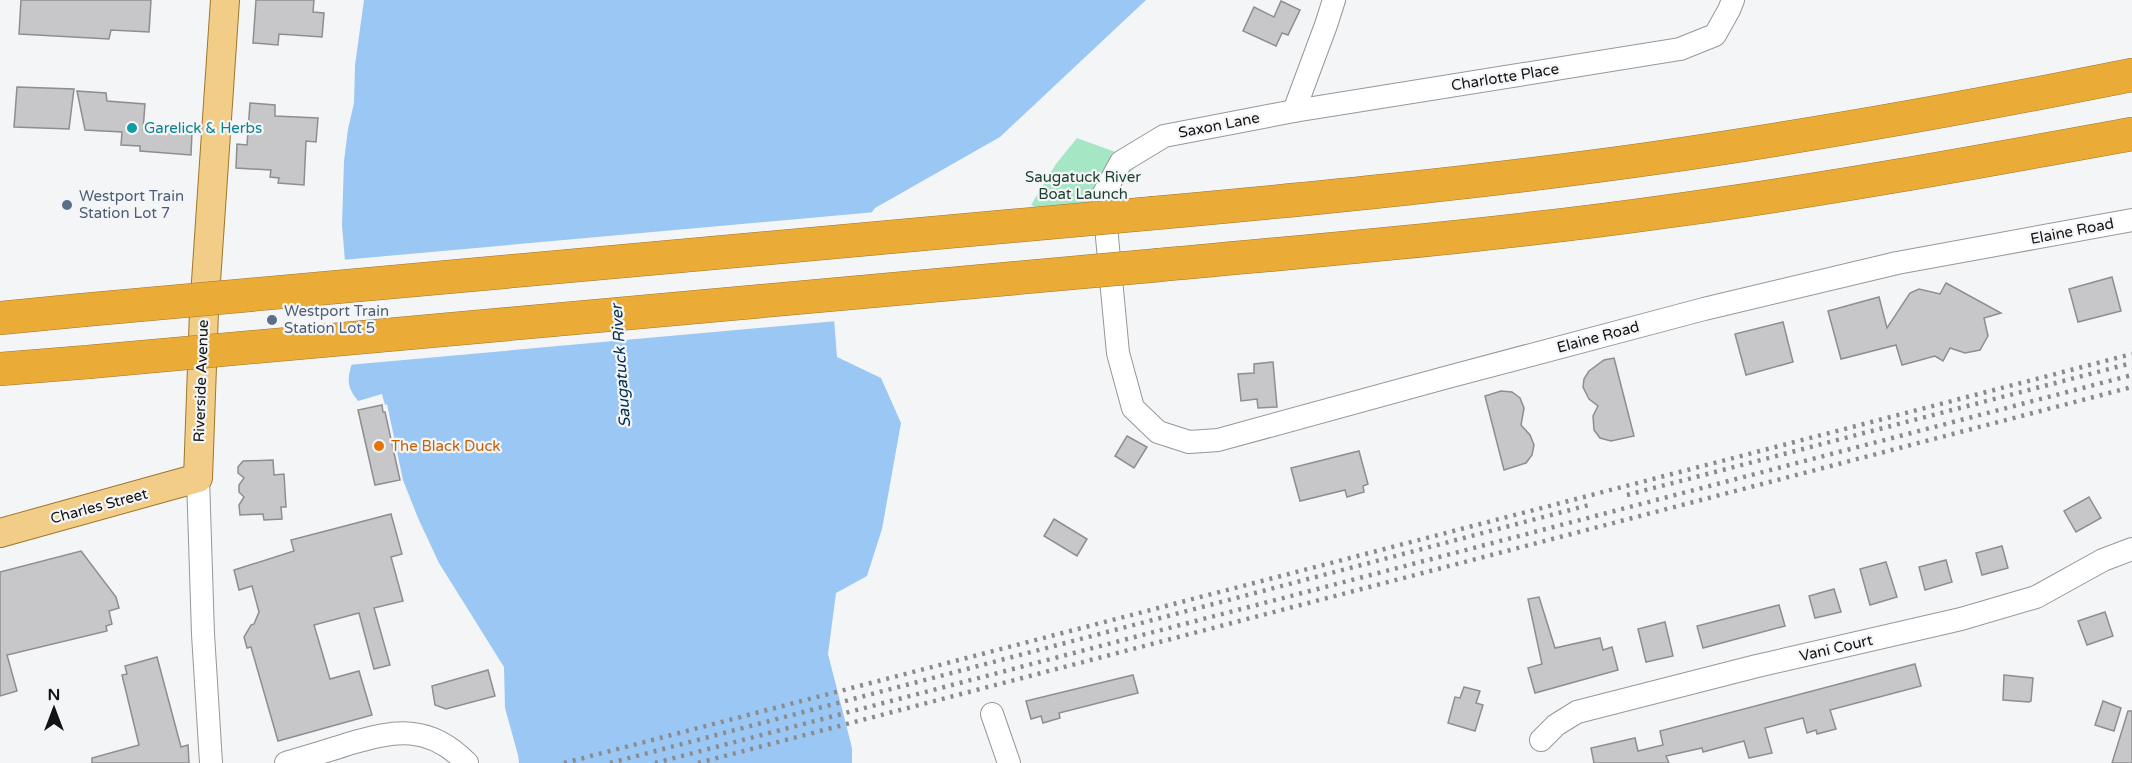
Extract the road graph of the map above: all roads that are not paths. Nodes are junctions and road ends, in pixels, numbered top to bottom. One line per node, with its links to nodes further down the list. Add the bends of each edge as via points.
1 (225, 0): 11 (main road, Riverside Avenue, via 204,311)
2 (1334, 0): 5 (street)
3 (1733, 0): 5 (street, Charlotte Place, via 1714,35 1680,49)
4 (2132, 75): 8 (highway, bridge, via 1929,114 1650,159 1440,185)
5 (1294, 111): 9 (street, Saxon Lane, via 1164,136 1121,162 1103,195)
6 (2132, 134): 10 (highway, bridge, via 1668,211 1470,235)
7 (2132, 220): 9 (street, Elaine Road, via 1897,263 1704,309 1218,440 1189,442 1158,432 1133,408)
8 (0, 318)
9 (1118, 353)
10 (0, 369)
11 (198, 478): 12 (main road, Charles Street); 16 (street, Riverside Avenue)
12 (0, 533)
13 (2132, 549): 15 (street, Vani Court, via 2103,560 2036,597 1961,619 1578,712 1556,724)
14 (992, 714): 19 (street)
15 (1541, 740)
16 (211, 763)
17 (286, 763): 18 (street, via 399,732 438,742)
18 (467, 763)
19 (1009, 763)

